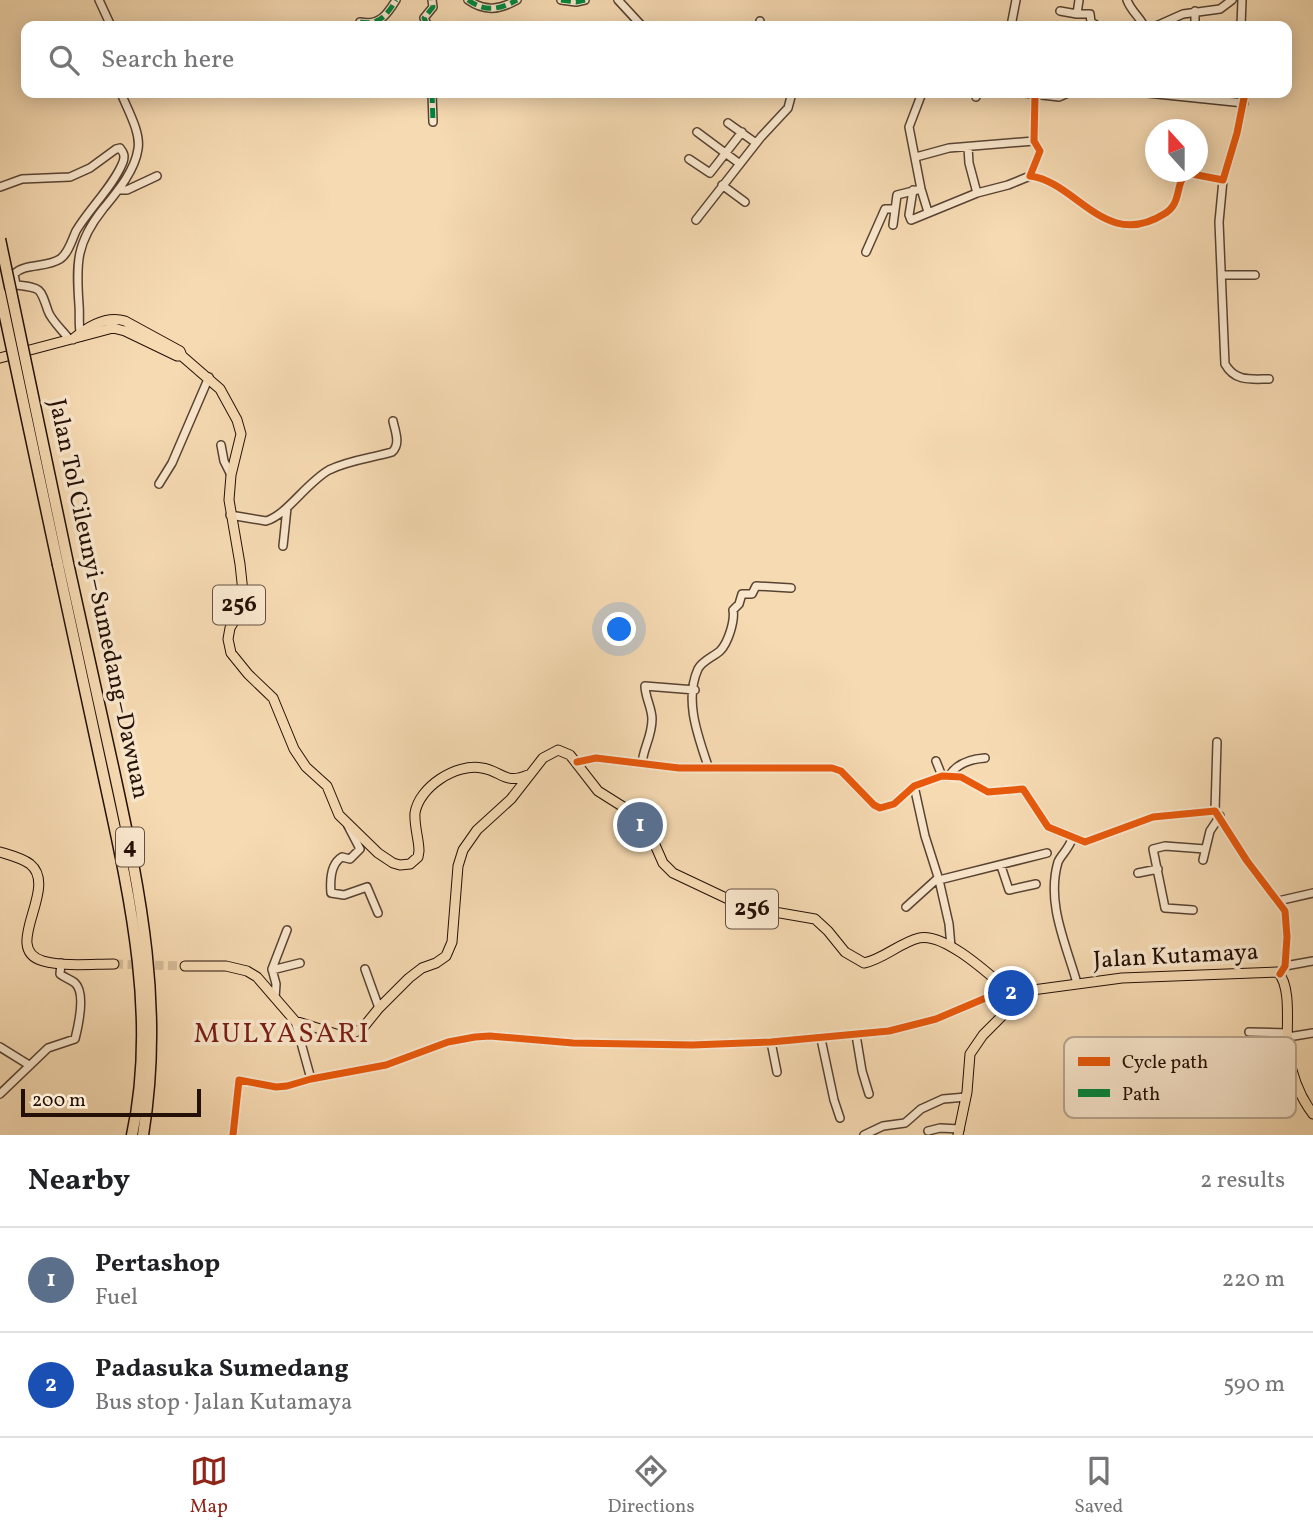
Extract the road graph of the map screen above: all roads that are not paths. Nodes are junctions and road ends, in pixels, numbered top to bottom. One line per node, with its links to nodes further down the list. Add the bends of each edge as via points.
1 (99, 0): 17 (street)
2 (396, 0): 18 (street)
3 (432, 0): 19 (street)
4 (468, 0): 5 (street, via 489,9)
5 (517, 0)
6 (561, 0): 7 (street)
7 (585, 0)
8 (618, 0): 20 (street)
9 (1016, 0): 21 (street)
10 (1079, 0): 16 (street)
11 (1127, 0): 23 (street)
12 (1232, 0): 15 (street, via 1220,9)
13 (1242, 0): 26 (street)
14 (1060, 10): 16 (street)
15 (1195, 11): 24 (street); 25 (street)
16 (1077, 13): 22 (street, via 1090,14)
17 (109, 21)
18 (376, 21)
19 (426, 21)
20 (637, 21)
21 (1012, 21)
22 (1091, 21)
23 (1141, 21)
24 (1167, 21)
25 (1195, 21)
26 (1241, 21)
27 (123, 98): 51 (street, via 139,148)
28 (432, 98): 35 (street)
29 (791, 98): 40 (street, via 788,108)
30 (921, 98): 43 (street, via 909,124)
31 (1035, 98): 39 (street)
32 (1208, 98): 34 (street)
33 (1244, 98): 34 (street)
34 (1244, 103): 48 (street)
35 (433, 122)
36 (728, 123): 38 (street)
37 (697, 132): 42 (street)
38 (742, 132): 40 (street); 42 (street)
39 (1034, 141): 41 (street); 47 (street, via 1040,153)
40 (756, 143): 45 (street)
41 (968, 146): 43 (street); 53 (street)
42 (727, 153): 44 (street, via 709,173); 45 (street)
43 (916, 157): 52 (street)
44 (689, 159)
45 (740, 164): 49 (street)
46 (157, 176): 51 (street)
47 (1030, 176): 48 (street, via 1043,179 1098,216 1130,224 1165,214 1178,200 1181,180 1190,172); 53 (street)
48 (1223, 180): 61 (street, via 1219,222)
49 (722, 185): 54 (street); 57 (street)
50 (0, 187): 65 (street, via 22,179 70,177 116,149 123,151 118,171 86,215 66,254 14,274 16,285 35,287 45,297 50,315)
51 (118, 190): 65 (street, via 80,246)
52 (917, 190): 55 (street, via 897,195); 56 (street); 56 (street, via 909,219)
53 (977, 193): 56 (street)
54 (745, 202)
55 (895, 209): 58 (street); 60 (street, via 885,209)
56 (928, 212)
57 (696, 219)
58 (892, 225)
59 (0, 239): 76 (highway, Jalan Tol Cileunyi–Sumedang–Dawuan / 4, bridge)
60 (866, 252)
61 (1222, 275): 62 (street); 68 (street, via 1225,364 1240,378)
62 (1255, 275)
63 (0, 293): 76 (highway, Jalan Tol Cileunyi–Sumedang–Dawuan / 4, bridge)
64 (127, 328): 65 (main road, 256); 65 (main road, 256, via 119,319 101,321); 67 (main road, 256, via 173,346)
65 (76, 337): 66 (main road, 256)
66 (0, 358)
67 (209, 377): 71 (main road, 256, via 230,404 241,434); 72 (street)
68 (1269, 379)
69 (393, 421): 73 (street, via 395,450 330,470)
70 (221, 444): 71 (street)
71 (231, 475): 74 (main road, 256)
72 (159, 484)
73 (287, 507): 74 (street, via 266,521); 75 (street)
74 (230, 514): 91 (main road, 256, via 243,592 230,628 231,653 273,698 301,761 327,786 335,809)
75 (283, 546)
76 (63, 564): 140 (highway, Jalan Tol Cileunyi–Sumedang–Dawuan / 4, via 116,832 139,976 140,1084); 141 (highway, Jalan Tol Cileunyi–Sumedang–Dawuan / 4, via 130,843 145,934 153,1034)
77 (791, 588): 78 (street, via 756,586 752,594 742,594 723,646 700,666)
78 (695, 687): 83 (street, via 644,687 652,717); 84 (street, via 694,727)
79 (1217, 742): 90 (street)
80 (985, 758): 86 (street, via 965,761)
81 (936, 761): 86 (street)
82 (576, 762): 83 (street, via 596,758); 85 (main road, via 558,750 543,758); 108 (main road, 256, via 598,791 644,820 667,869 688,882 745,907 815,919 845,952 864,962 917,938)
83 (642, 764): 84 (street)
84 (708, 766): 88 (street, via 832,768 880,808 894,804)
85 (530, 774): 87 (main road); 89 (main road)
86 (946, 776): 88 (street); 92 (street, via 961,777 987,792 1023,789 1045,824)
87 (511, 780): 89 (main road); 91 (main road, 256, via 478,767 430,786 416,810 418,857 406,865 387,860)
88 (915, 786): 100 (street)
89 (511, 799): 120 (main road, via 477,830 463,850 452,942 446,956 416,972)
90 (1217, 813): 92 (street, via 1168,814 1089,842); 93 (street); 103 (street)
91 (346, 822): 106 (street, via 360,849 350,859 337,860 330,877 331,893 344,895 368,887)
92 (1072, 839): 117 (street, via 1058,863 1054,900)
93 (1205, 849): 96 (street); 98 (street, via 1156,847)
94 (0, 852): 110 (main road, via 30,864 37,872 39,885 26,942 40,961)
95 (1047, 853): 97 (street)
96 (1203, 860)
97 (1001, 866): 100 (street); 101 (street, via 1009,890)
98 (1158, 869): 99 (street); 105 (street, via 1165,908)
99 (1138, 873)
100 (939, 879): 104 (street); 108 (street)
101 (1036, 884)
102 (1313, 893): 103 (street)
103 (1278, 901): 116 (street, via 1286,915)
104 (906, 907)
105 (1193, 911)
106 (377, 913)
107 (288, 930): 115 (street)
108 (951, 947): 118 (main road, 256)
109 (1313, 961): 116 (street)
110 (61, 963): 112 (main road); 129 (street, via 60,974 77,984 80,994 75,1040 51,1047)
111 (300, 963): 115 (street)
112 (114, 964)
113 (185, 966): 119 (main road, via 247,971)
114 (365, 969): 120 (street)
115 (272, 970): 119 (street)
116 (1282, 970): 117 (main road, Jalan Kutamaya); 125 (main road, Jalan Kutamaya)
117 (1077, 983): 118 (main road, Jalan Kutamaya)
118 (1009, 991): 124 (street, via 936,1019); 135 (main road, via 1007,1011 970,1054)
119 (275, 998): 121 (main road)
120 (379, 1008): 121 (main road, via 362,1029 348,1035)
121 (295, 1021): 131 (street)
122 (1250, 1032): 125 (street)
123 (1313, 1034): 125 (street)
124 (856, 1035): 126 (street); 134 (street)
125 (1288, 1035)
126 (821, 1039): 127 (street); 137 (street)
127 (771, 1042): 130 (street); 131 (street, via 592,1044 482,1036 448,1042 386,1065)
128 (0, 1047): 129 (street)
129 (29, 1065): 133 (street)
130 (778, 1072)
131 (311, 1079): 142 (street, via 276,1087 239,1080)
132 (1296, 1083): 136 (main road, Jalan Kutamaya)
133 (0, 1094)
134 (869, 1094)
135 (966, 1097): 139 (main road); 143 (street, via 943,1099 905,1123)
136 (1313, 1114)
137 (840, 1118)
138 (928, 1130): 139 (street)
139 (959, 1132)
140 (132, 1135)
141 (143, 1135)
142 (233, 1135)
143 (864, 1135)

